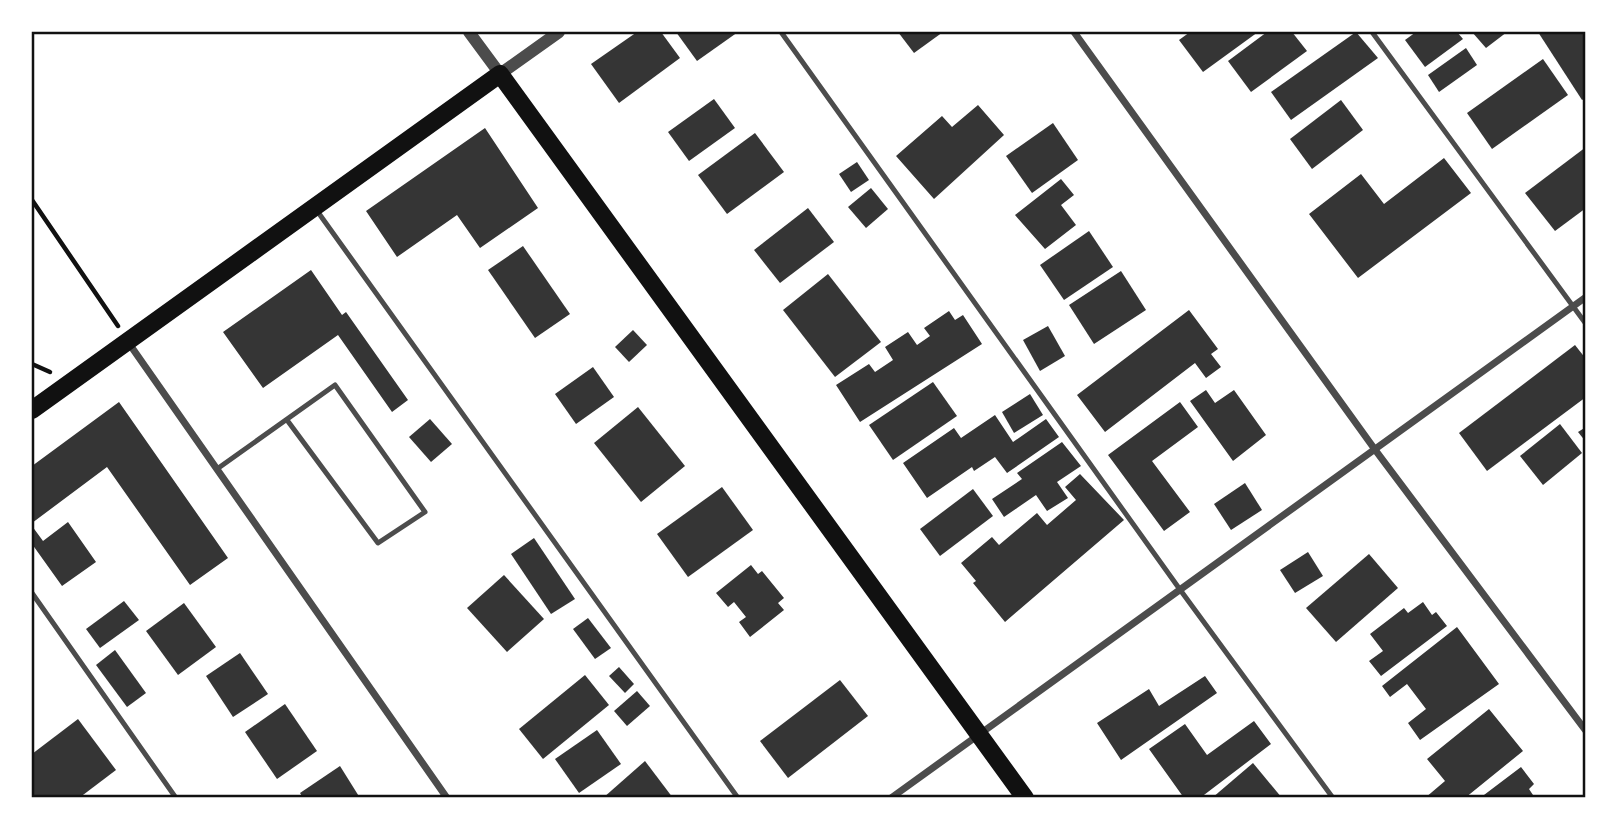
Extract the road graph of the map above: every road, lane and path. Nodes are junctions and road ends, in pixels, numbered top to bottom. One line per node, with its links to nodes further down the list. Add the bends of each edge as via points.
1 (469, 32): 6 (street)
2 (559, 32): 6 (street)
3 (781, 32): 17 (lane)
4 (1074, 32): 15 (street)
5 (1372, 32): 10 (lane)
6 (500, 74): 8 (highway); 20 (highway)
7 (32, 200): 12 (path)
8 (315, 208): 12 (highway); 23 (lane)
9 (1586, 297): 10 (street)
10 (1573, 306): 11 (lane); 15 (street)
11 (1586, 324)
12 (127, 341): 13 (highway); 16 (street)
13 (32, 410)
14 (287, 420): 14 (lane, via 335,385 425,512 379,543); 16 (lane)
15 (1376, 451): 17 (street); 19 (street)
16 (218, 469): 22 (street)
17 (1181, 591): 20 (street); 26 (lane)
18 (32, 593): 21 (lane)
19 (1586, 731)
20 (979, 735): 24 (street); 25 (highway)
21 (176, 797)
22 (447, 797)
23 (738, 797)
24 (891, 797)
25 (1025, 797)
26 (1333, 797)

